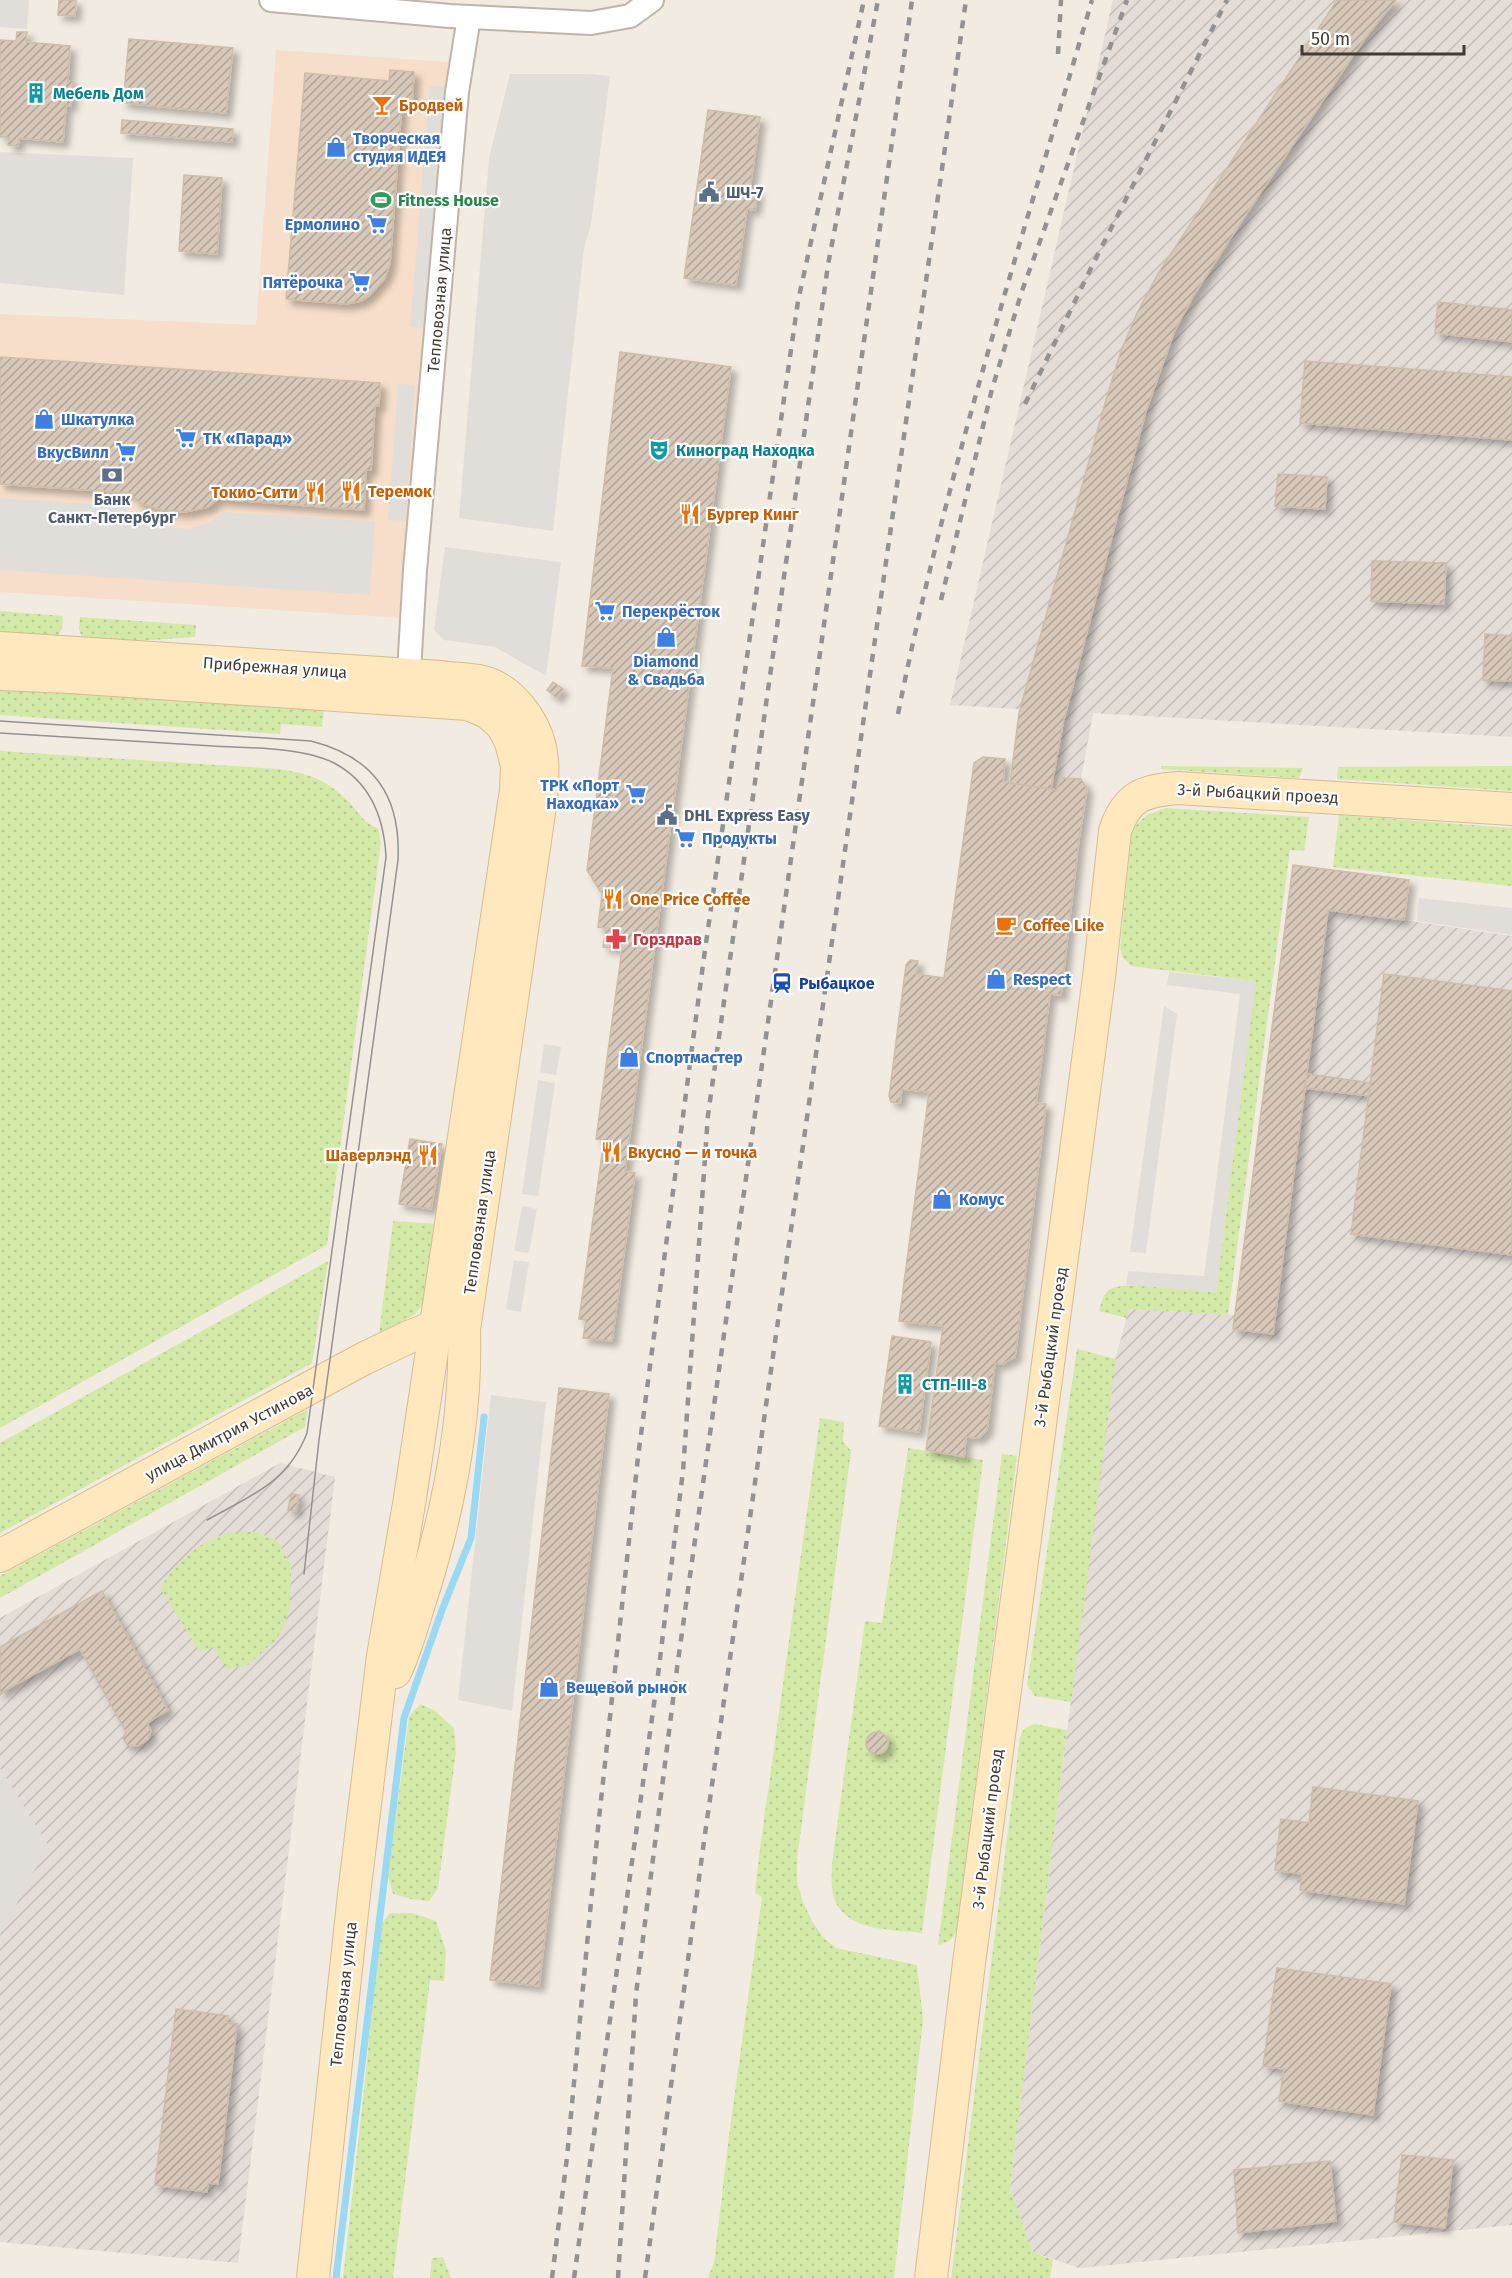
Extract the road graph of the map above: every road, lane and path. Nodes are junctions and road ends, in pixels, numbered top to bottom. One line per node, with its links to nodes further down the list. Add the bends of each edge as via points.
1 (271, 0): 3 (street)
2 (652, 0): 3 (street, via 630,16 591,23)
3 (469, 17): 6 (street, Тепловозная улица, via 457,92)
4 (0, 648): 6 (street, Прибрежная улица)
5 (0, 674): 6 (street, Прибрежная улица)
6 (408, 688): 7 (street, Прибрежная улица, via 485,683 505,693 520,709)
7 (521, 734): 9 (street, Тепловозная улица)
8 (1512, 809): 12 (street, 3-й Рыбацкий проезд, via 1178,788 1137,796 1120,817 1115,831)
9 (450, 1328): 10 (street, улица Дмитрия Устинова, via 411,1336 363,1359); 11 (street, Тепловозная улица, via 410,1498 383,1656)
10 (0, 1556)
11 (313, 2278)
12 (931, 2278)

